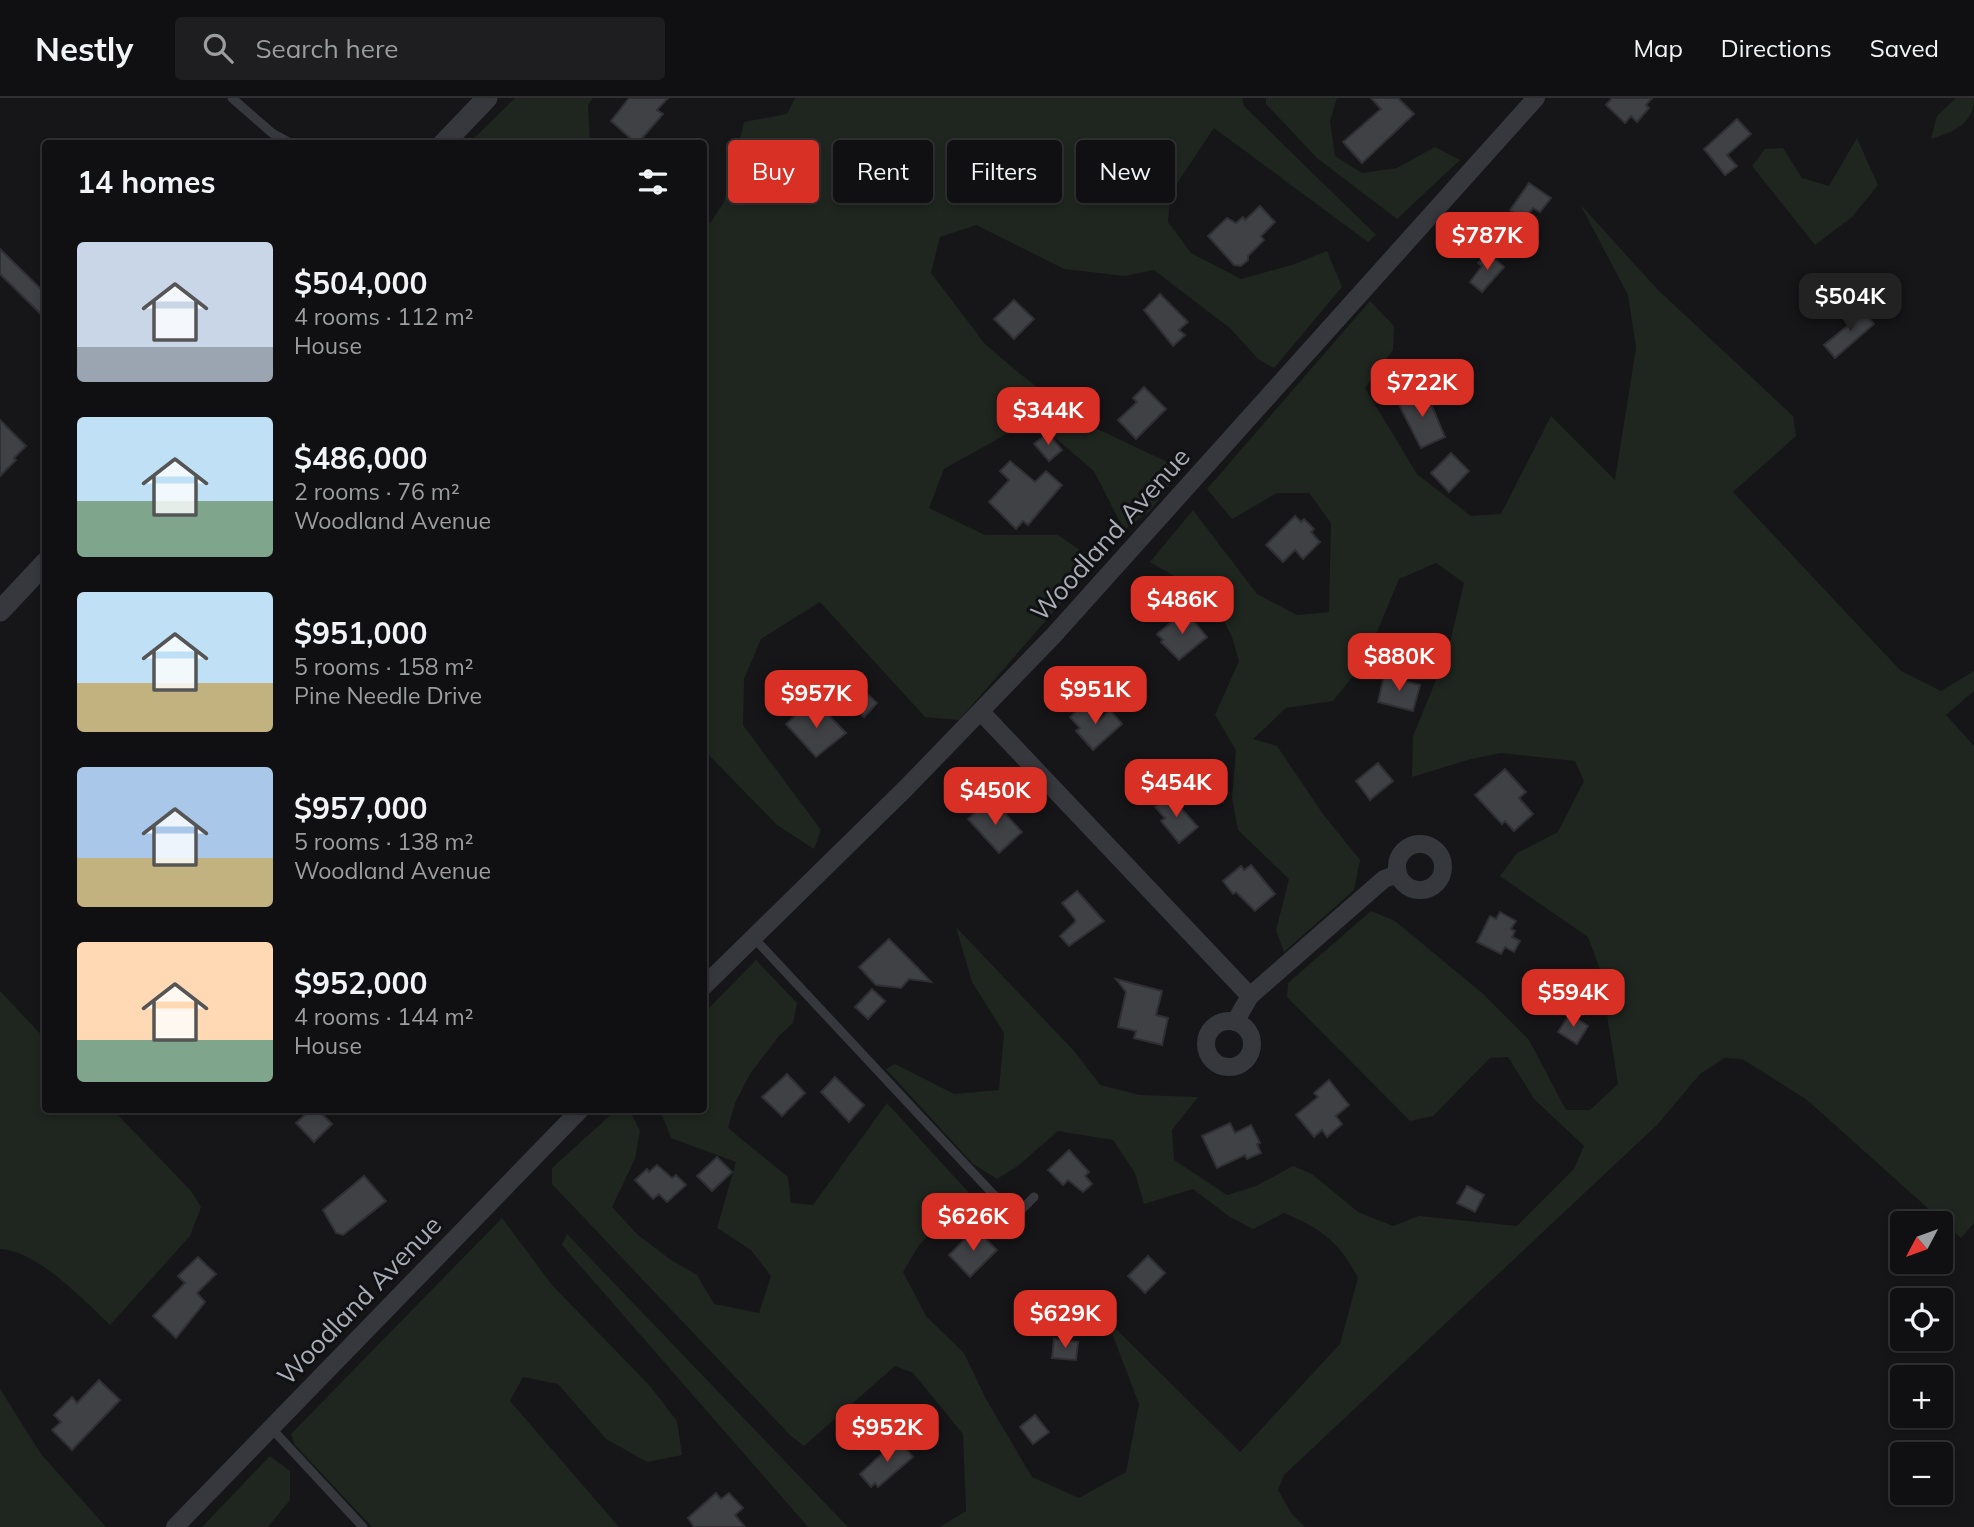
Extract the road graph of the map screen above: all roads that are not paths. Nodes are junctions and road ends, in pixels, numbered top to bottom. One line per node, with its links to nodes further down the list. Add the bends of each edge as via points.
1 (232, 98): 4 (lane)
2 (486, 98): 5 (street)
3 (1536, 98): 8 (street, Woodland Avenue)
4 (285, 140)
5 (447, 140)
6 (42, 566): 7 (street)
7 (0, 611)
8 (981, 712): 10 (street, Woodland Avenue); 12 (street)
9 (1398, 874): 12 (street, via 1384,879)
10 (753, 937): 11 (street, Woodland Avenue); 15 (lane, via 1016,1215)
11 (707, 983)
12 (1250, 996): 13 (street)
13 (1235, 1022)
14 (577, 1113): 16 (street, Woodland Avenue)
15 (1034, 1197)
16 (272, 1429): 17 (street, Woodland Avenue); 18 (lane)
17 (175, 1527)
18 (363, 1527)

